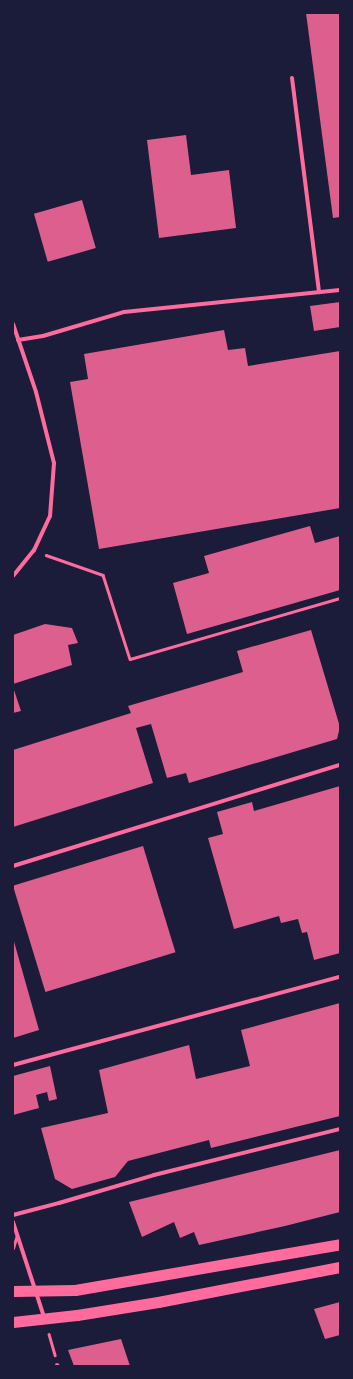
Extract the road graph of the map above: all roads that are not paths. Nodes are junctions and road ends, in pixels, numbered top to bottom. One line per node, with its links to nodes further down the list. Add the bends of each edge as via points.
1 (292, 78): 3 (street)
2 (340, 290): 3 (street)
3 (319, 292): 5 (street, via 124,312 43,336)
4 (13, 324): 5 (street)
5 (18, 340): 6 (street, via 36,392 54,463 50,516 34,550)
6 (13, 576)
7 (340, 765): 8 (street)
8 (13, 866)
9 (340, 977): 10 (street)
10 (13, 1065)
11 (340, 1129): 12 (street, via 154,1175)
12 (13, 1214)
13 (13, 1222): 14 (street)
14 (17, 1235): 16 (lane); 18 (street)
15 (340, 1244): 18 (highway, via 75,1290)
16 (13, 1248)
17 (340, 1267): 20 (highway, via 158,1302)
18 (35, 1290): 19 (highway); 20 (street)
19 (13, 1291)
20 (44, 1319): 21 (highway)
21 (13, 1322)

